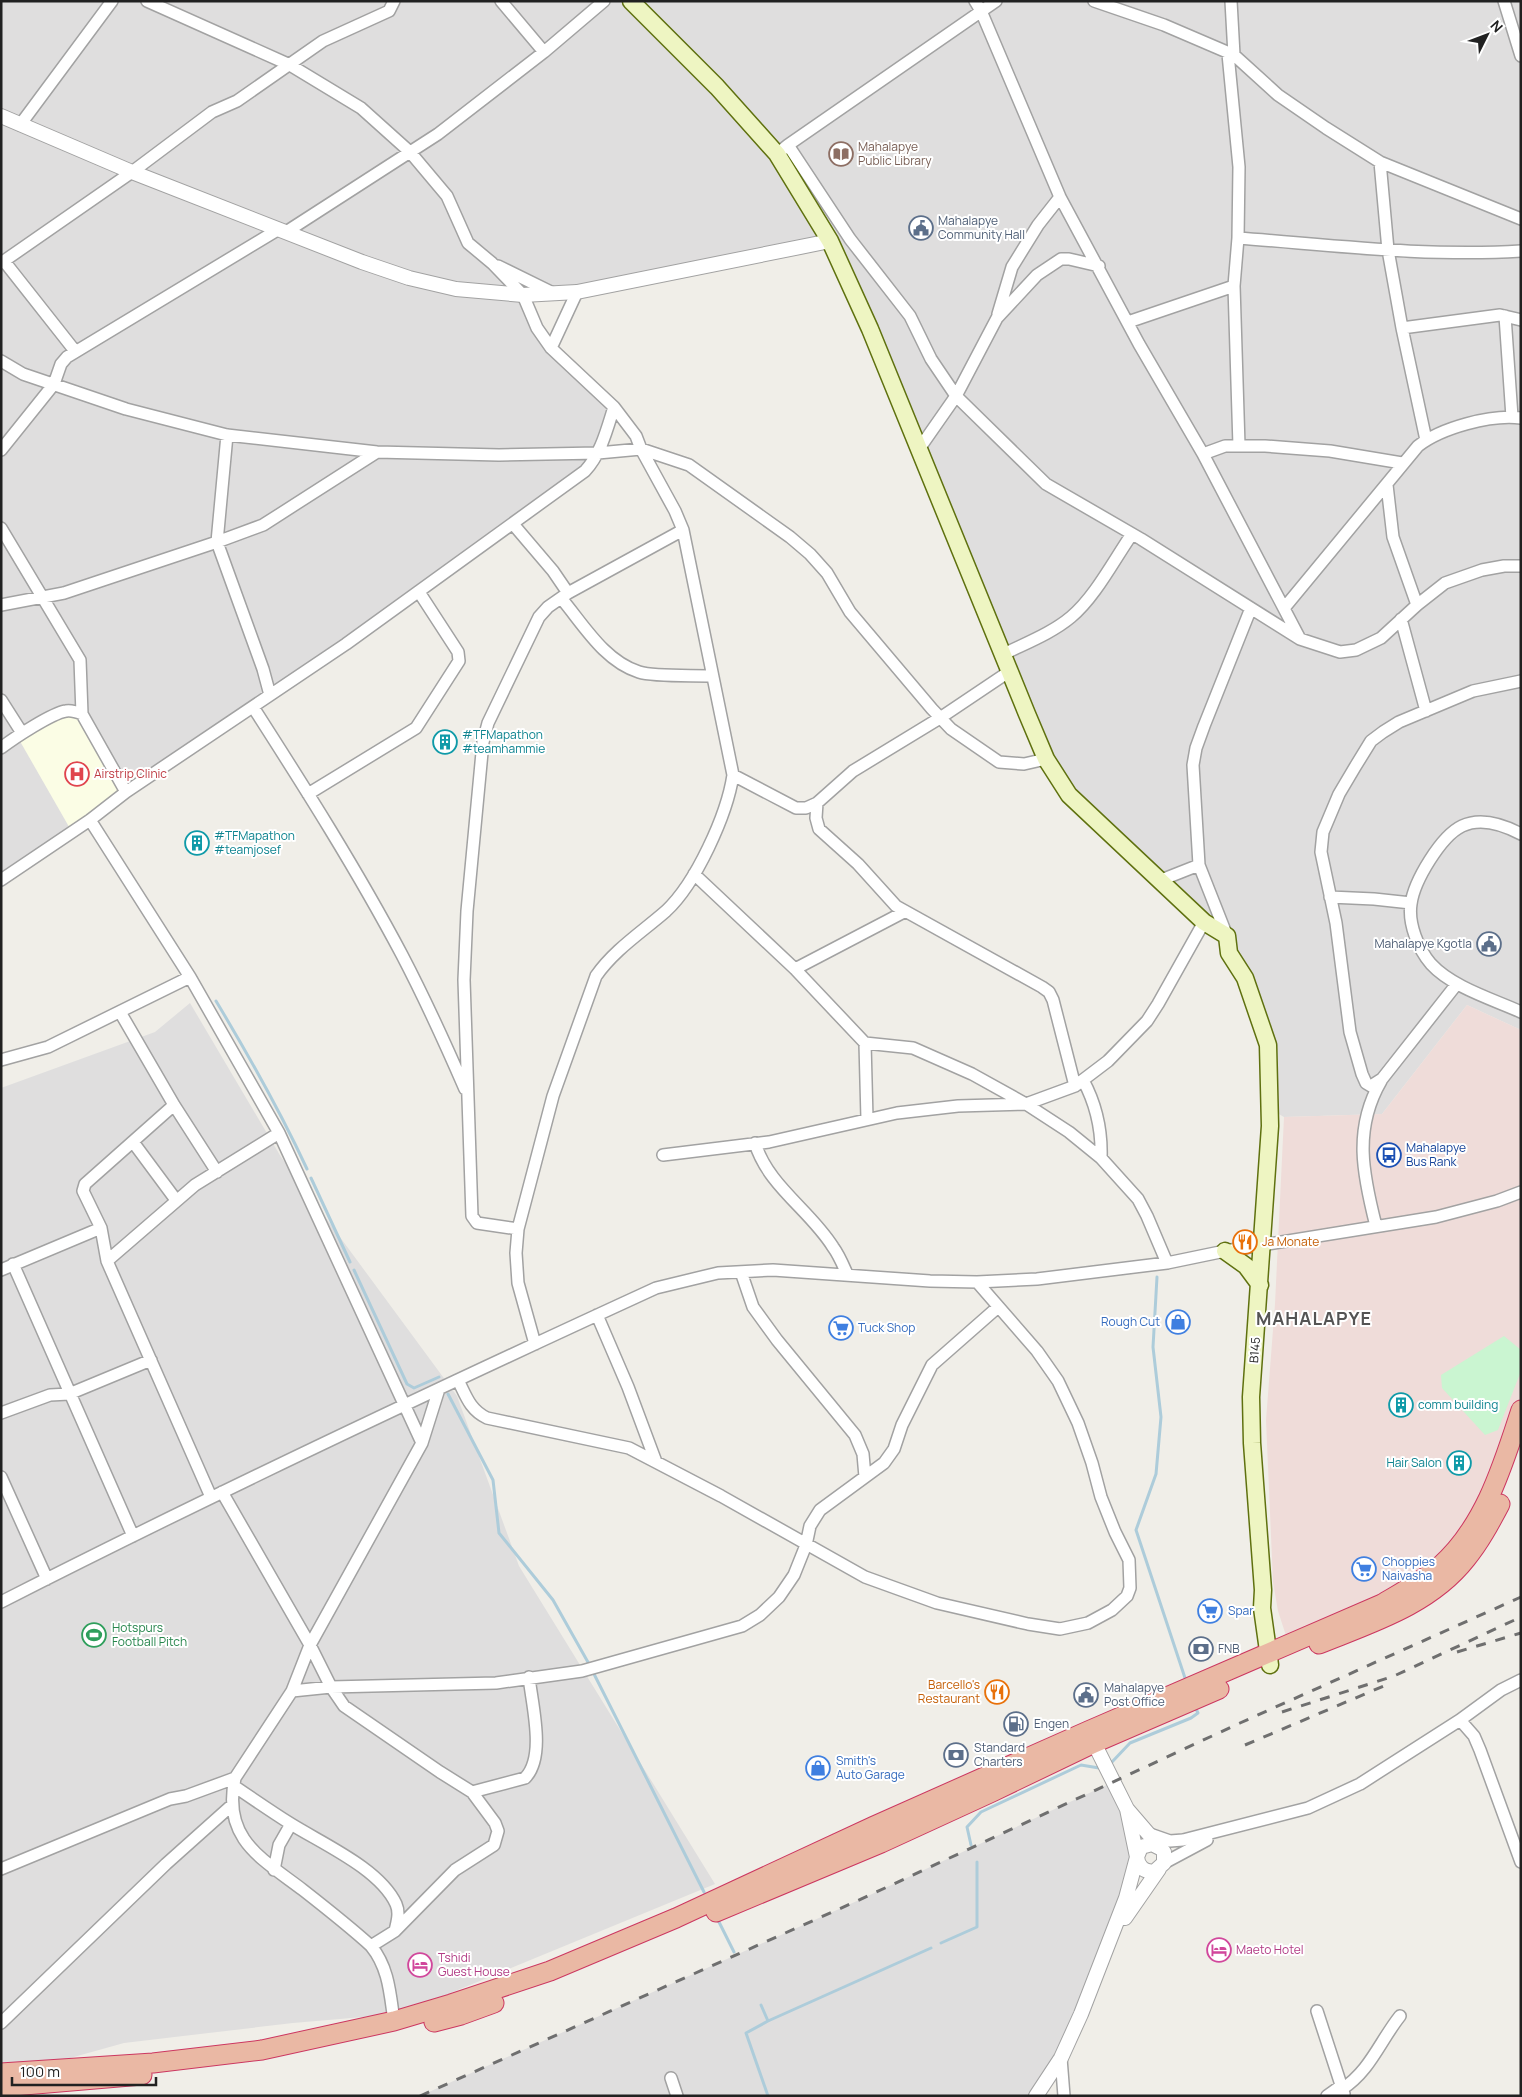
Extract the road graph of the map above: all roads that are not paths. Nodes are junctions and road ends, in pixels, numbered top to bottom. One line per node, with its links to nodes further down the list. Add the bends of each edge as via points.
1 (112, 1): 17 (street)
2 (147, 1): 15 (street)
3 (394, 1): 15 (street, via 389,11 323,41)
4 (501, 1): 12 (street)
5 (604, 1): 12 (street)
6 (996, 1): 11 (street)
7 (1094, 1): 13 (street, via 1164,25)
8 (1231, 1): 13 (street)
9 (1504, 1): 14 (street)
10 (635, 2): 18 (main road)
11 (978, 6): 18 (street); 22 (street)
12 (544, 52): 19 (street)
13 (1231, 55): 20 (street, via 1278,94); 25 (street, via 1238,167)
14 (1521, 56)
15 (290, 65): 19 (street, via 351,101); 21 (street, via 230,105 212,112)
16 (1, 116): 17 (street)
17 (20, 125): 21 (street)
18 (783, 150): 26 (main road); 45 (street, via 910,316 931,359)
19 (410, 152): 24 (street); 30 (street, via 448,196 468,244)
20 (1380, 162): 23 (street); 27 (street)
21 (132, 172): 24 (street); 29 (street)
22 (1060, 197): 31 (street); 37 (street, via 1012,267)
23 (1521, 219)
24 (282, 230): 35 (street, via 409,278 456,289); 42 (street)
25 (1238, 238): 27 (street); 32 (street)
26 (830, 241): 33 (street); 52 (main road)
27 (1388, 250): 28 (street); 40 (street)
28 (1521, 251)
29 (2, 262): 42 (street)
30 (492, 263): 34 (street); 35 (street)
31 (1099, 266): 37 (street, via 1060,259 1037,276); 39 (street)
32 (1234, 286): 39 (street); 50 (street)
33 (577, 292): 34 (street); 41 (street)
34 (556, 294): 35 (street)
35 (523, 295): 41 (street, via 537,328)
36 (1505, 316): 38 (street); 40 (street); 47 (street)
37 (997, 318): 45 (street)
38 (1521, 320)
39 (1128, 322): 56 (street)
40 (1402, 328): 49 (street)
41 (551, 348): 46 (street)
42 (75, 351): 44 (street, via 61,364)
43 (1, 361): 44 (street, via 23,374)
44 (54, 384): 48 (street, via 126,409); 53 (street)
45 (956, 396): 52 (street); 62 (street, via 1046,484)
46 (614, 407): 51 (street, via 632,430); 55 (street)
47 (1516, 418): 49 (street, via 1461,426)
48 (227, 435): 54 (street); 63 (street)
49 (1426, 440): 57 (street)
50 (1239, 446): 56 (street, via 1225,446); 57 (street, via 1330,450)
51 (641, 449): 55 (street); 61 (street); 83 (street, via 689,465 810,554 827,573 850,612)
52 (919, 449): 74 (main road)
53 (1, 450)
54 (377, 452): 55 (street); 63 (street, via 276,518)
55 (598, 453): 59 (street, via 585,471)
56 (1203, 454): 70 (street)
57 (1402, 464): 58 (street)
58 (1387, 485): 69 (street, via 1393,537); 70 (street)
59 (513, 524): 65 (street); 66 (street, via 554,571)
60 (1, 528): 67 (street)
61 (683, 530): 66 (street); 76 (street)
62 (1132, 534): 71 (street); 74 (street, via 1085,603 1071,617)
63 (217, 542): 67 (street); 78 (street)
64 (1521, 566): 69 (street, via 1504,566 1463,575 1445,583)
65 (419, 592): 78 (street); 89 (street, via 458,652 459,661 416,728)
66 (564, 595): 76 (street, via 607,653 625,666 641,672); 111 (street, via 539,617 488,723 483,742 464,980)
67 (44, 597): 68 (street); 82 (street, via 80,660)
68 (1, 605)
69 (1416, 606): 72 (street)
70 (1285, 607): 73 (street)
71 (1251, 608): 73 (street); 93 (street, via 1195,754 1193,771)
72 (1401, 619): 73 (street, via 1381,638 1356,650 1340,652); 81 (street)
73 (1300, 639)
74 (1004, 654): 75 (main road)
75 (1010, 671): 83 (street); 86 (main road)
76 (712, 676): 87 (street)
77 (1521, 681): 81 (street, via 1473,691)
78 (270, 695): 80 (street)
79 (1, 700): 84 (street)
80 (253, 707): 88 (street); 89 (street)
81 (1426, 711): 97 (street, via 1399,722 1371,741 1340,794 1321,841)
82 (82, 714): 84 (street, via 65,711); 88 (street)
83 (940, 718): 86 (street, via 999,762 1024,764); 90 (street, via 853,771)
84 (22, 733): 85 (street)
85 (1, 748)
86 (1046, 759): 96 (main road, via 1069,795)
87 (734, 775): 90 (street, via 796,808); 94 (street, via 723,812)
88 (126, 792): 91 (street)
89 (308, 794): 111 (street, via 401,953)
90 (817, 803): 99 (street, via 819,829)
91 (90, 820): 95 (street); 103 (street)
92 (1521, 834): 98 (street, via 1511,828 1478,822 1448,835 1422,873)
93 (1199, 866): 96 (street); 101 (street)
94 (694, 874): 102 (street); 125 (street, via 668,909 604,964 596,976 552,1096)
95 (1, 880)
96 (1160, 880): 100 (main road)
97 (1330, 897): 98 (street); 109 (street, via 1350,1032 1358,1061 1366,1083 1371,1086)
98 (1411, 903): 104 (street, via 1412,923 1419,946 1431,964)
99 (904, 912): 102 (street); 110 (street, via 1049,992)
100 (1204, 922): 101 (main road); 110 (street, via 1146,1021 1108,1061)
101 (1227, 936): 126 (main road, B145 / B145, via 1230,953 1245,978 1268,1045 1270,1109)
102 (795, 969): 107 (street)
103 (190, 977): 105 (street); 115 (street)
104 (1456, 985): 106 (street); 109 (street)
105 (120, 1012): 108 (street, via 48,1047); 113 (street)
106 (1521, 1012)
107 (865, 1043): 112 (street, via 918,1050 972,1074); 114 (street)
108 (1, 1060)
109 (1382, 1080): 123 (street, via 1368,1106 1362,1146)
110 (1079, 1083): 112 (street); 119 (street, via 1090,1093 1102,1135)
111 (468, 1095): 125 (street, via 472,1216 478,1223)
112 (1026, 1104): 114 (street, via 958,1106); 119 (street)
113 (174, 1105): 116 (street); 120 (street)
114 (867, 1119): 117 (street)
115 (279, 1133): 120 (street); 143 (street)
116 (133, 1142): 122 (street); 124 (street, via 82,1190)
117 (755, 1143): 118 (street); 133 (street, via 768,1171 833,1247)
118 (663, 1154)
119 (1101, 1158): 129 (street, via 1138,1199)
120 (217, 1172): 122 (street)
121 (1521, 1192): 123 (street, via 1436,1217)
122 (176, 1200): 128 (street)
123 (1376, 1226): 126 (street)
124 (101, 1228): 128 (street); 130 (street)
125 (518, 1229): 138 (street, via 518,1283)
126 (1263, 1244): 127 (street); 135 (main road, B145 / B145)
127 (1225, 1250): 129 (street); 135 (main road, via 1246,1266)
128 (107, 1261): 139 (street)
129 (1167, 1263): 134 (street)
130 (13, 1264): 131 (street); 142 (street)
131 (1, 1270)
132 (741, 1272): 133 (street, via 773,1270); 137 (street, via 718,1273 656,1288); 150 (street, via 753,1306 856,1435 863,1454)
133 (847, 1274): 134 (street)
134 (977, 1282): 136 (street)
135 (1260, 1284): 158 (main road, B145 / B145, via 1251,1397 1252,1443 1263,1590)
136 (998, 1307): 150 (street, via 932,1365 902,1425 894,1449 884,1463); 154 (street, via 1050,1367 1078,1423 1101,1497 1129,1560 1130,1588 1127,1596 1112,1610 1088,1622 1060,1628 1028,1624 937,1603 865,1577)
137 (597, 1315): 138 (street); 148 (street)
138 (535, 1344): 140 (street)
139 (151, 1360): 142 (street); 152 (street)
140 (458, 1380): 141 (street); 148 (street, via 470,1405 486,1418 618,1444)
141 (440, 1389): 143 (street); 146 (street)
142 (69, 1394): 145 (street, via 50,1395); 153 (street)
143 (404, 1405): 146 (street); 151 (street)
144 (1521, 1410): 158 (highway, via 1493,1489 1476,1522 1441,1565 1382,1604)
145 (1, 1413)
146 (422, 1443): 157 (street)
147 (1521, 1449): 158 (highway, via 1505,1495 1487,1528 1466,1560 1431,1593 1387,1617)
148 (656, 1462): 154 (street)
149 (1, 1477): 155 (street)
150 (865, 1477): 154 (street, via 820,1510 810,1526)
151 (222, 1492): 152 (street); 157 (street)
152 (210, 1497): 153 (street)
153 (133, 1536): 155 (street)
154 (806, 1545): 159 (street, via 794,1575 779,1597 742,1626 582,1671)
155 (47, 1579): 156 (street)
156 (1, 1602)
157 (310, 1645): 161 (street); 162 (street)
158 (1273, 1657): 164 (highway)
159 (529, 1678): 161 (street, via 496,1683); 166 (street, via 537,1748 531,1772 526,1778)
160 (1521, 1680): 163 (street)
161 (331, 1687): 162 (street); 166 (street, via 344,1706)
162 (292, 1691): 165 (street)
163 (1460, 1720): 170 (street, via 1360,1784 1308,1808); 174 (street, via 1474,1736)
164 (1091, 1737): 168 (street); 183 (highway, via 874,1826 676,1918 550,1971); 187 (highway, via 992,1792 882,1842 551,1982 461,2015 336,2047 264,2061 118,2078)
165 (234, 1782): 167 (street); 169 (street); 175 (street, via 170,1799)
166 (472, 1792): 177 (street, via 498,1831 494,1845 455,1870)
167 (232, 1805): 176 (street, via 233,1817 244,1839); 181 (street)
168 (1127, 1809): 171 (street); 172 (street)
169 (291, 1824): 176 (street, via 279,1846); 177 (street, via 368,1871 381,1883 396,1905)
170 (1239, 1827): 171 (street, via 1183,1840 1170,1841); 173 (street)
171 (1150, 1834): 173 (street)
172 (1137, 1857): 173 (street, via 1142,1869 1151,1872); 173 (street, via 1145,1845 1156,1844); 179 (street, via 1126,1898)
173 (1162, 1860): 179 (street)
174 (1521, 1862)
175 (1, 1869)
176 (274, 1870): 178 (street)
177 (395, 1930): 178 (street)
178 (371, 1946): 183 (street, via 388,1977)
179 (1100, 1968): 184 (street)
180 (1317, 2010): 188 (street)
181 (4, 2016)
182 (1400, 2016): 188 (street, via 1369,2064)
183 (394, 2021): 185 (highway, via 262,2050 153,2064)
184 (1061, 2058): 190 (street); 191 (street)
185 (1, 2073)
186 (671, 2078): 189 (street)
187 (1, 2087)
188 (1343, 2090): 192 (street)
189 (678, 2096)
190 (1036, 2096)
191 (1064, 2096)
192 (1327, 2096)

